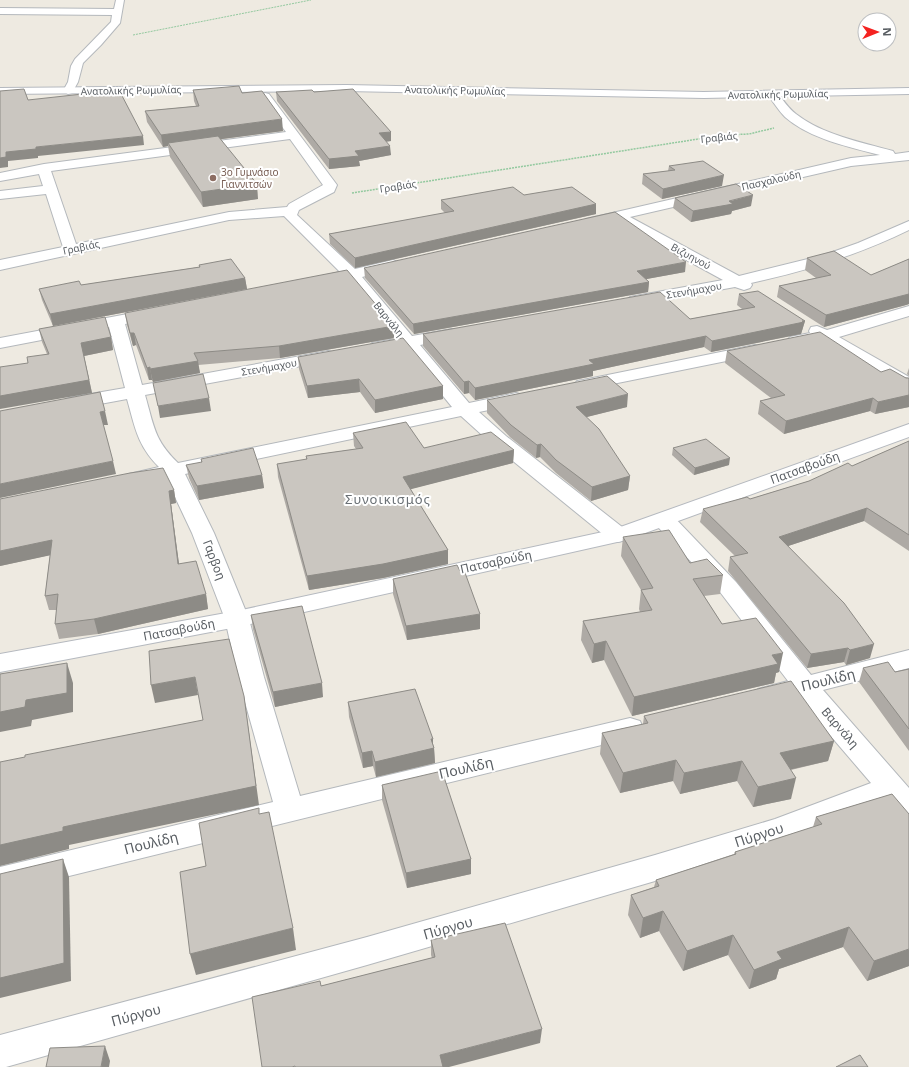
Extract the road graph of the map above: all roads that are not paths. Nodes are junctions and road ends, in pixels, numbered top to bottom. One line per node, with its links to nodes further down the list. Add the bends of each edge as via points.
1 (120, 0): 3 (street)
2 (0, 11): 3 (street)
3 (117, 12): 6 (street, via 115,23 79,61)
4 (260, 88): 6 (street, Ανατολικής Ρωμυλίας); 8 (street, Ανατολικής Ρωμυλίας); 9 (street)
5 (0, 91): 6 (street, Ανατολικής Ρωμυλίας)
6 (68, 91)
7 (909, 91): 8 (street, Ανατολικής Ρωμυλίας)
8 (774, 94): 10 (street, via 785,110 800,122 824,133)
9 (294, 136): 11 (street); 15 (street, via 331,187)
10 (906, 158): 16 (street, Πασχαλούδη, via 851,162)
11 (44, 168): 12 (street); 13 (street)
12 (0, 177)
13 (51, 189): 14 (street); 19 (street)
14 (0, 195)
15 (290, 211): 19 (street, Γραβιάς, via 229,216); 22 (street, Βαρνάλη, via 291,217)
16 (617, 216): 17 (street, Πασχαλούδη); 23 (street, Βιζυηνού)
17 (578, 225)
18 (909, 225): 23 (street, Στενήμαχου, via 856,249)
19 (71, 250): 21 (street, Γραβιάς)
20 (406, 263): 22 (street)
21 (0, 265)
22 (352, 275): 24 (street); 33 (street, Βαρνάλη)
23 (739, 282): 25 (street, Βιζυηνού); 26 (street, Στενήμαχου)
24 (308, 284)
25 (758, 294)
26 (623, 303)
27 (170, 311): 29 (street)
28 (909, 311): 32 (street)
29 (116, 322): 34 (street); 37 (street, Γαρβοη)
30 (804, 323): 32 (street)
31 (469, 331): 33 (street, Στενήμαχου)
32 (824, 336): 35 (street); 36 (street)
33 (408, 342): 37 (street, Στενήμαχου); 40 (street, Βαρνάλη)
34 (0, 343)
35 (909, 385)
36 (564, 389)
37 (135, 392): 39 (street, Στενήμαχου); 42 (street, Γαρβοη, via 148,440 157,454)
38 (534, 395): 40 (street)
39 (60, 406)
40 (465, 410): 42 (street); 45 (street, Βαρνάλη)
41 (909, 430): 44 (street, Πατσαβούδη)
42 (173, 470): 43 (street); 46 (street, Γαρβοη, via 203,533)
43 (121, 481)
44 (664, 520): 45 (street, Πατσαβούδη); 49 (street, Βαρνάλη, via 728,587)
45 (618, 536): 46 (street, Πατσαβούδη)
46 (237, 619): 48 (street, Πατσαβούδη); 53 (street, Γαρβοη, via 251,677)
47 (909, 659): 49 (street, Πουλίδη)
48 (0, 663)
49 (804, 686): 50 (street, Πουλίδη); 52 (street, Βαρνάλη)
50 (745, 701)
51 (652, 723): 53 (street, Πουλίδη)
52 (900, 797): 55 (street, Πύργου, via 781,828 655,868 367,952)
53 (290, 810): 54 (street, Πουλίδη)
54 (0, 880)
55 (0, 1052)

